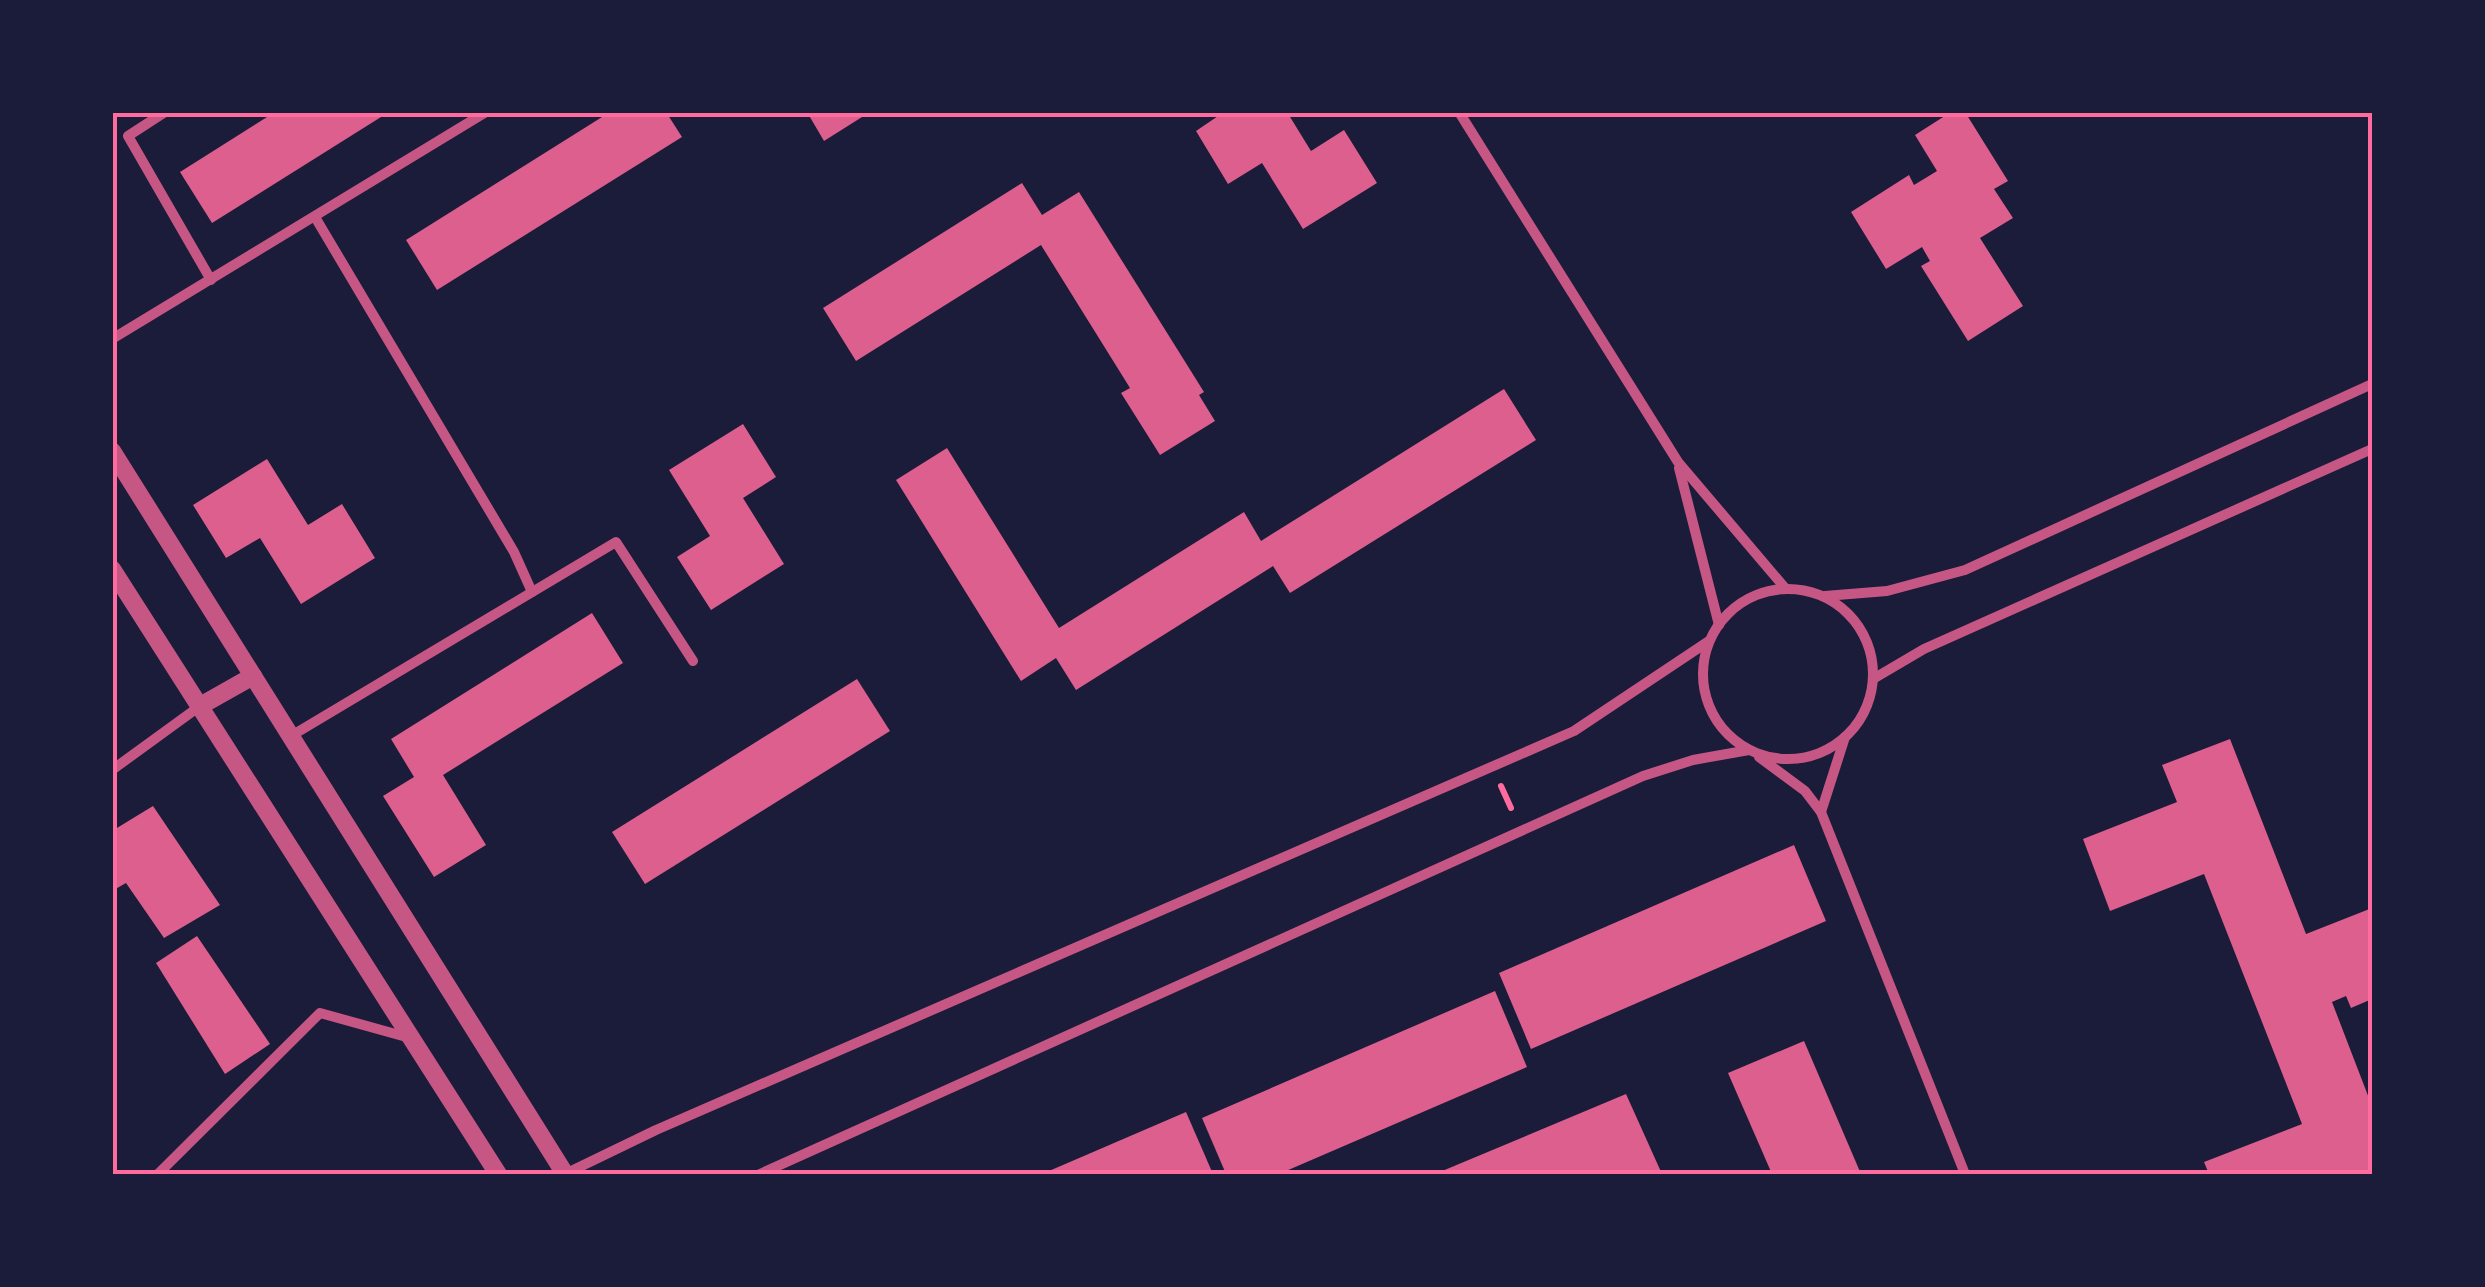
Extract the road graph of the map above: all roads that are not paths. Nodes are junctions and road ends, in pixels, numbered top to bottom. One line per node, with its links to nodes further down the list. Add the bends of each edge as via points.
1 (165, 112): 5 (street, via 128,136)
2 (486, 112): 4 (street)
3 (1459, 112): 10 (street)
4 (314, 217): 5 (street); 13 (street)
5 (211, 280): 6 (street)
6 (112, 339)
7 (2372, 384): 14 (street, via 1965,570 1888,591)
8 (2372, 449): 19 (street, via 1924,649)
9 (112, 452): 18 (street)
10 (1678, 462): 12 (street); 15 (street)
11 (112, 570): 20 (street)
12 (1785, 588): 14 (street); 15 (street, via 1744,600)
13 (532, 592): 17 (street, via 616,542); 21 (street)
14 (1825, 596): 19 (street, via 1859,626 1872,655)
15 (1719, 625): 16 (street)
16 (1710, 640): 23 (street, via 1706,698 1726,733); 29 (street, via 1574,731)
17 (693, 661)
18 (253, 676): 20 (street); 21 (street)
19 (1873, 679): 22 (street, via 1870,700)
20 (200, 706): 24 (street); 26 (street)
21 (291, 736): 29 (street)
22 (1845, 736): 23 (street, via 1814,756 1782,759); 25 (street)
23 (1749, 750): 25 (street, via 1805,791); 30 (street, via 1643,776)
24 (112, 770)
25 (1822, 812): 31 (street)
26 (410, 1038): 27 (street, via 320,1012); 28 (street)
27 (158, 1174)
28 (498, 1174)
29 (565, 1174)
30 (760, 1174)
31 (1965, 1174)

